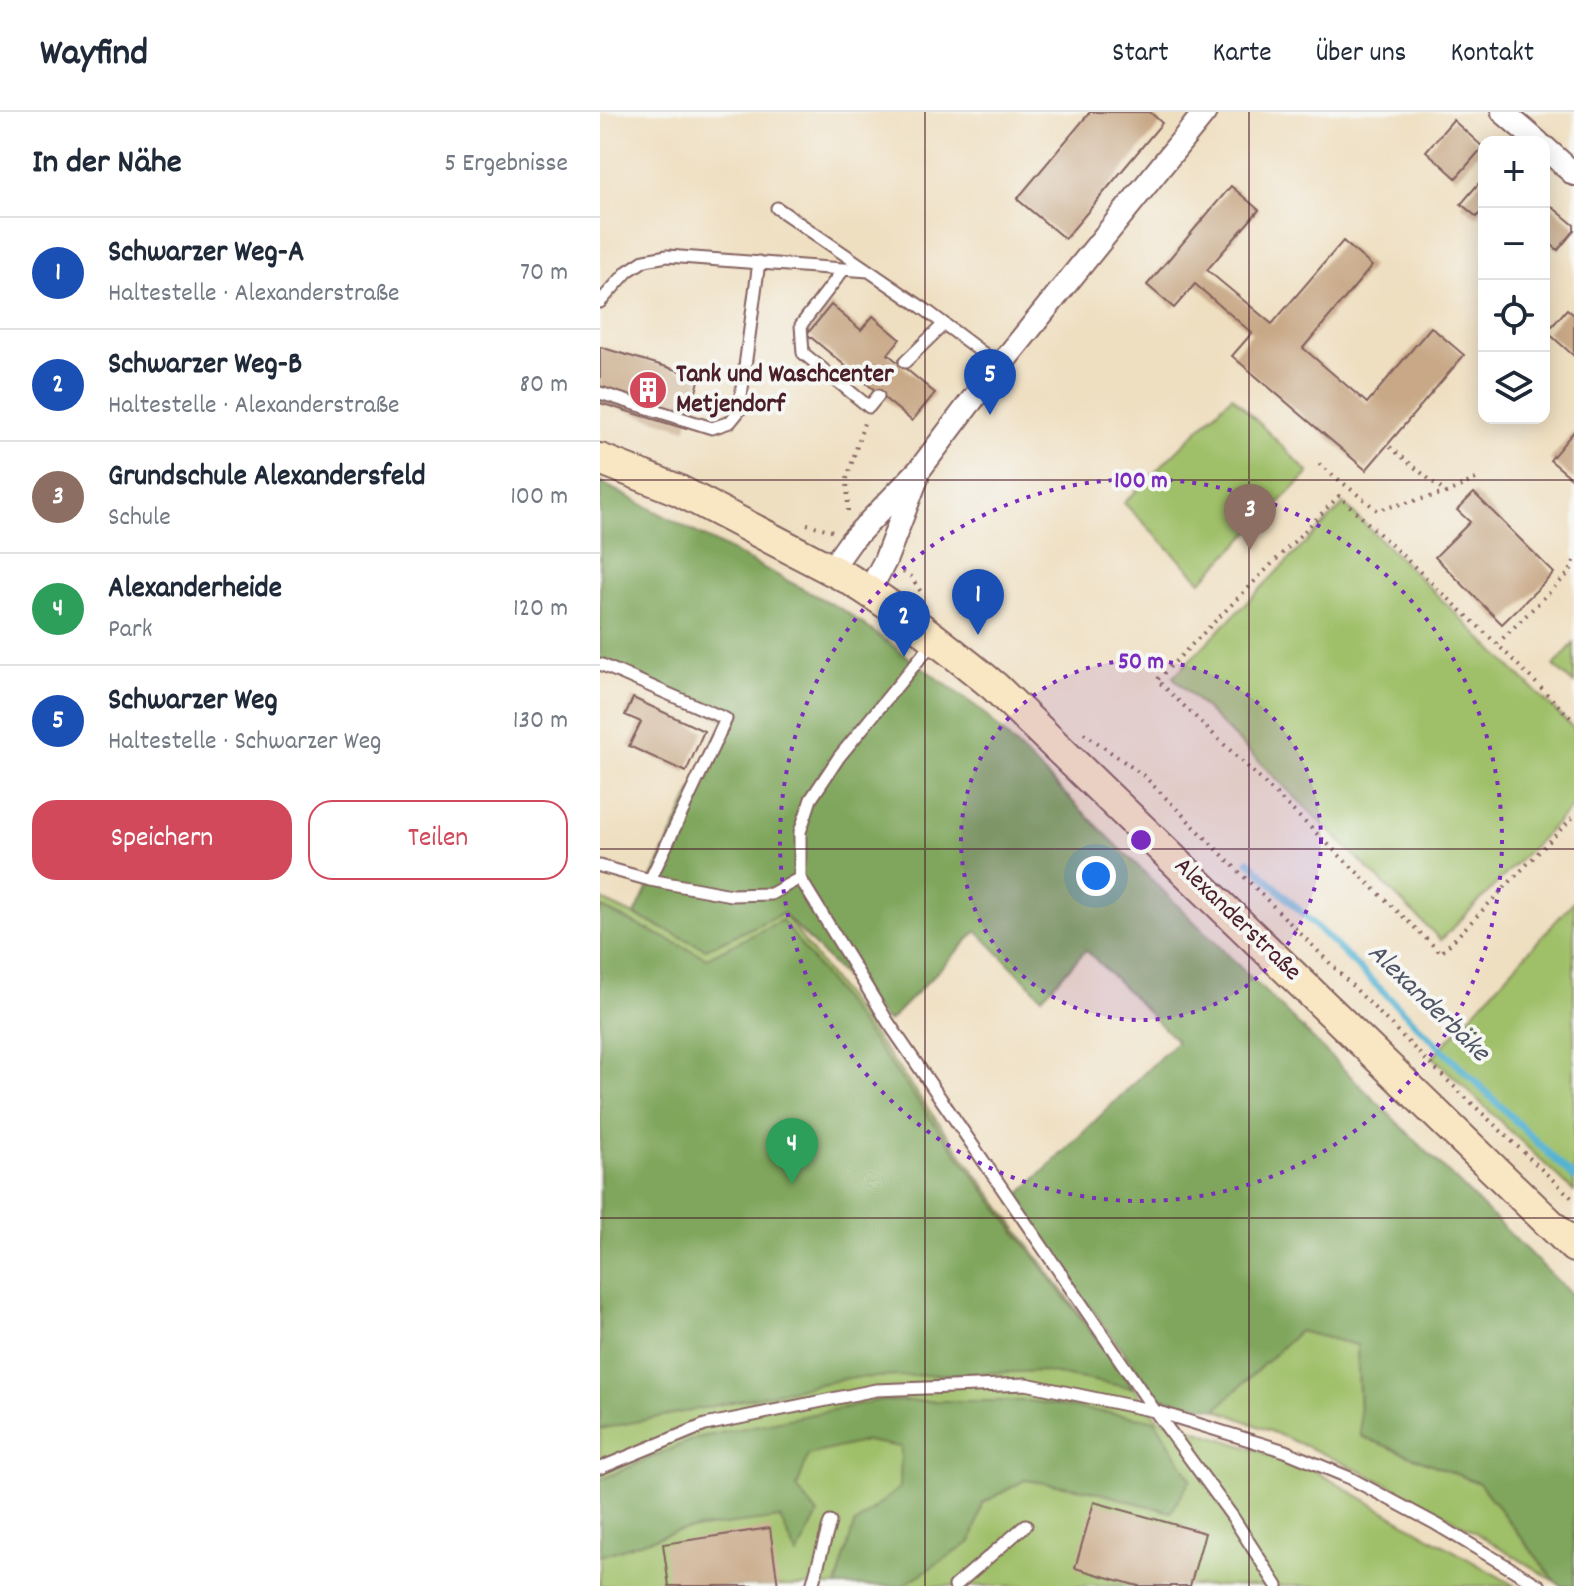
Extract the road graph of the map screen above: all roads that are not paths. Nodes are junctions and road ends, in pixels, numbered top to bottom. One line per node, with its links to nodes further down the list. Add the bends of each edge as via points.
1 (1205, 112): 13 (street)
2 (1503, 112): 3 (street)
3 (1531, 136)
4 (1550, 152): 5 (street)
5 (1574, 174)
6 (777, 208): 9 (lane)
7 (759, 262): 8 (lane); 10 (lane, via 667,256 645,260); 14 (lane, via 739,411 730,422 712,428)
8 (844, 269): 9 (lane); 15 (lane, via 801,325 803,353 869,407)
9 (869, 271): 11 (lane)
10 (600, 302)
11 (944, 324): 12 (lane); 13 (lane)
12 (905, 362)
13 (1000, 366): 17 (street)
14 (600, 393)
15 (878, 396)
16 (600, 459): 18 (main road, Alexanderstraße, via 678,490)
17 (920, 469): 18 (street, via 885,561); 18 (street, via 851,541)
18 (850, 580): 19 (main road, Alexanderstraße)
19 (935, 639): 22 (lane, via 811,799 800,832); 24 (main road, Alexanderstraße, via 995,687)
20 (600, 664): 23 (lane, via 726,719)
21 (600, 866): 23 (lane)
22 (800, 878): 23 (lane, via 771,894 731,895); 25 (lane, via 888,1022)
23 (650, 880)
24 (1574, 1247)
25 (1155, 1411): 26 (lane, via 1026,1384 876,1390 705,1425); 31 (lane); 32 (lane, via 1285,1451 1350,1478)
26 (600, 1468)
27 (830, 1522): 29 (lane)
28 (1026, 1525): 30 (lane)
29 (812, 1586)
30 (955, 1586)
31 (1277, 1586)
32 (1540, 1586)

